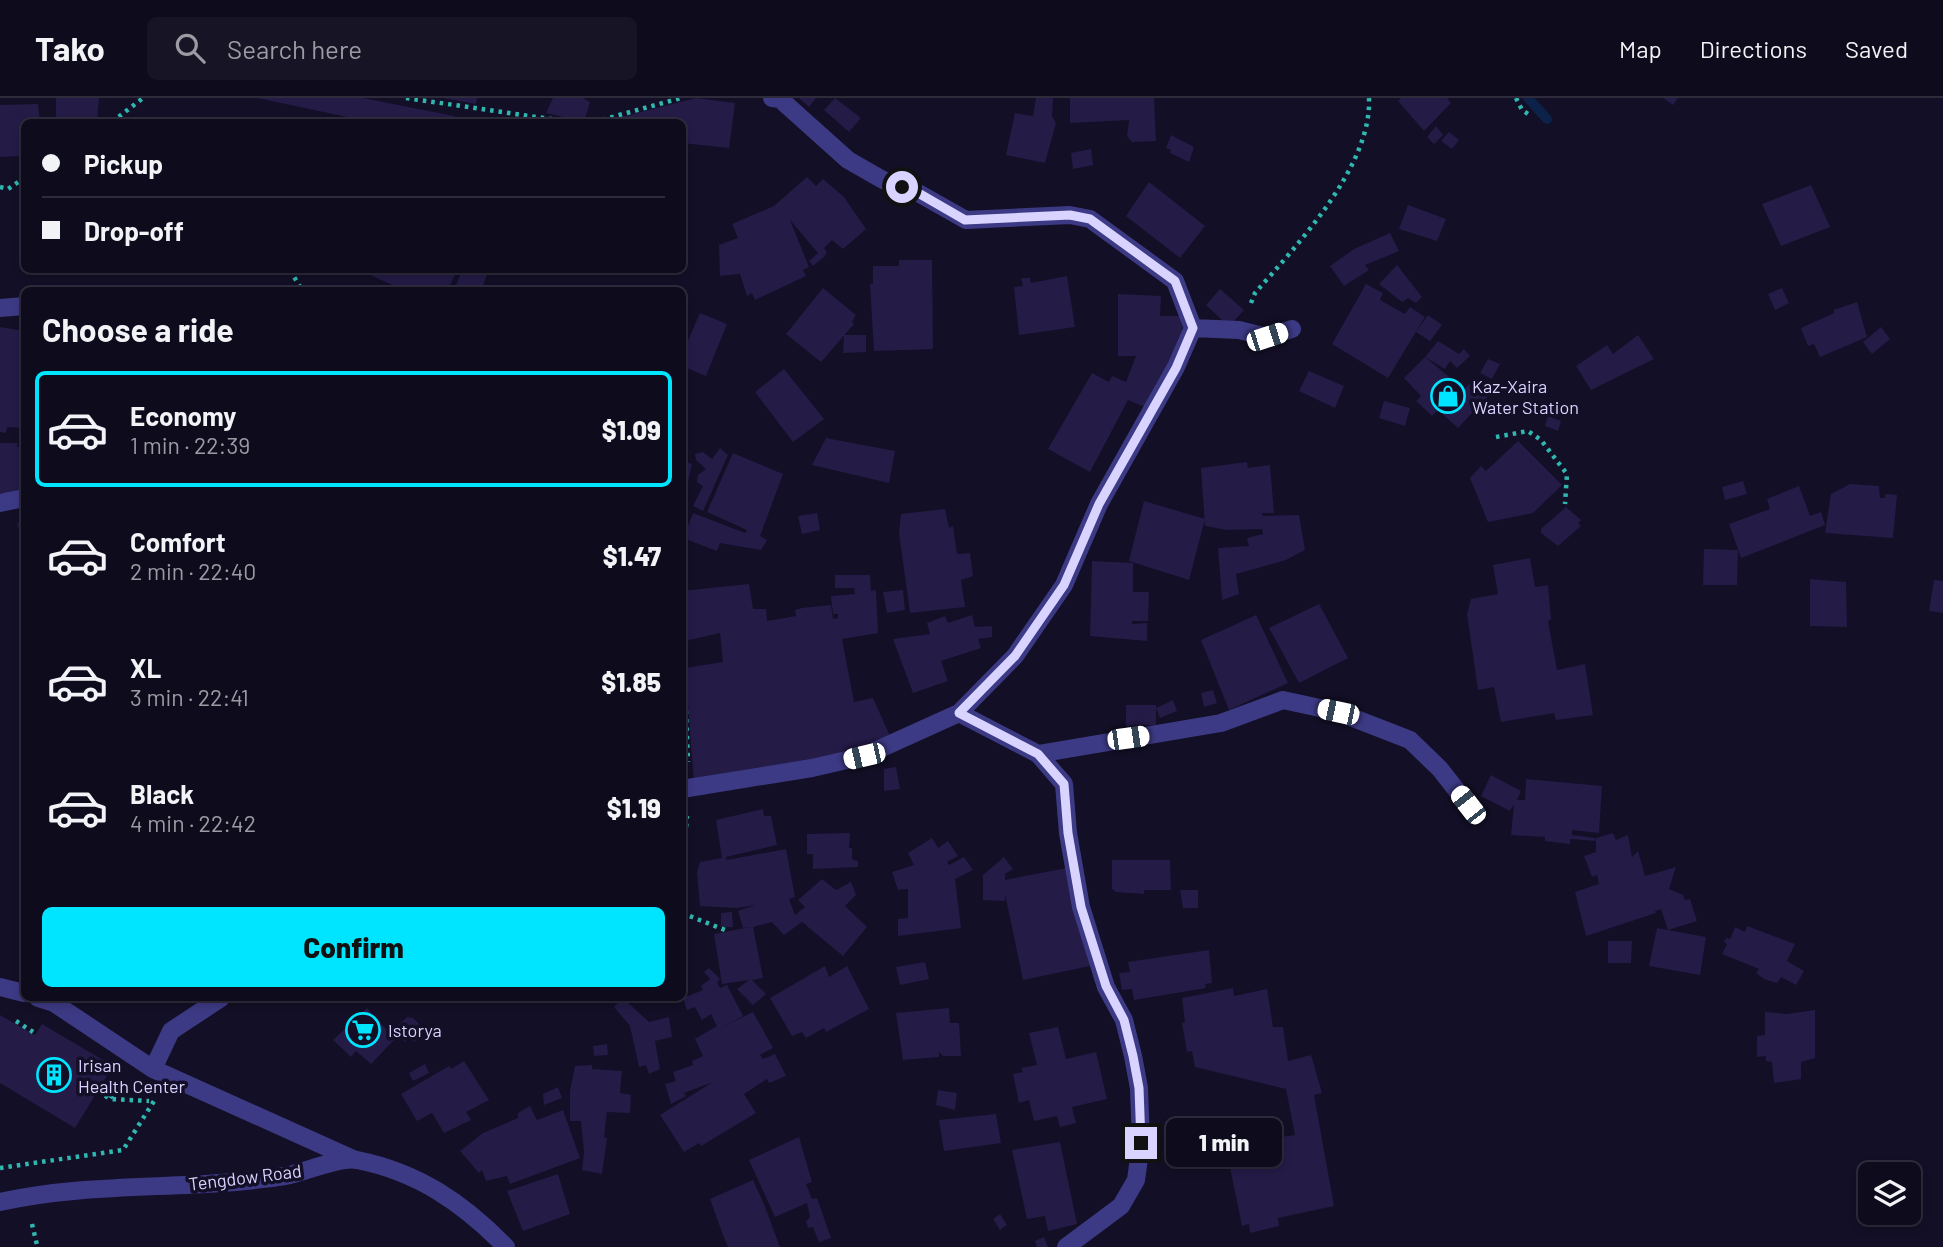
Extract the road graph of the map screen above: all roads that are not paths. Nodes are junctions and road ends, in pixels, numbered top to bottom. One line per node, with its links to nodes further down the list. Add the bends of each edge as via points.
1 (772, 98): 4 (street, via 779,99 848,160 965,220 1070,215 1090,219 1175,281)
2 (21, 306): 3 (street)
3 (0, 308)
4 (1193, 328): 5 (street, via 1239,330 1267,337); 8 (street, via 1176,368 1099,504 1064,585 1015,656)
5 (1292, 329)
6 (21, 499): 7 (street)
7 (0, 503)
8 (959, 713): 9 (street); 10 (street, via 864,756)
9 (1038, 754): 11 (street, via 1221,723 1283,700 1338,712 1410,740); 20 (street, via 1064,784 1081,907 1106,986 1124,1020 1139,1088 1141,1143 1136,1180 1121,1206)
10 (686, 789)
11 (1468, 805)
12 (0, 987): 13 (street)
13 (21, 992)
14 (48, 1001): 16 (street)
15 (216, 1001): 16 (street, via 171,1031)
16 (153, 1069): 17 (street)
17 (353, 1159): 18 (street, Tengdow Road, via 286,1175 205,1184 85,1188); 19 (street, Tengdow Road, via 416,1179 473,1213)
18 (0, 1202)
19 (506, 1247)
20 (1066, 1247)

